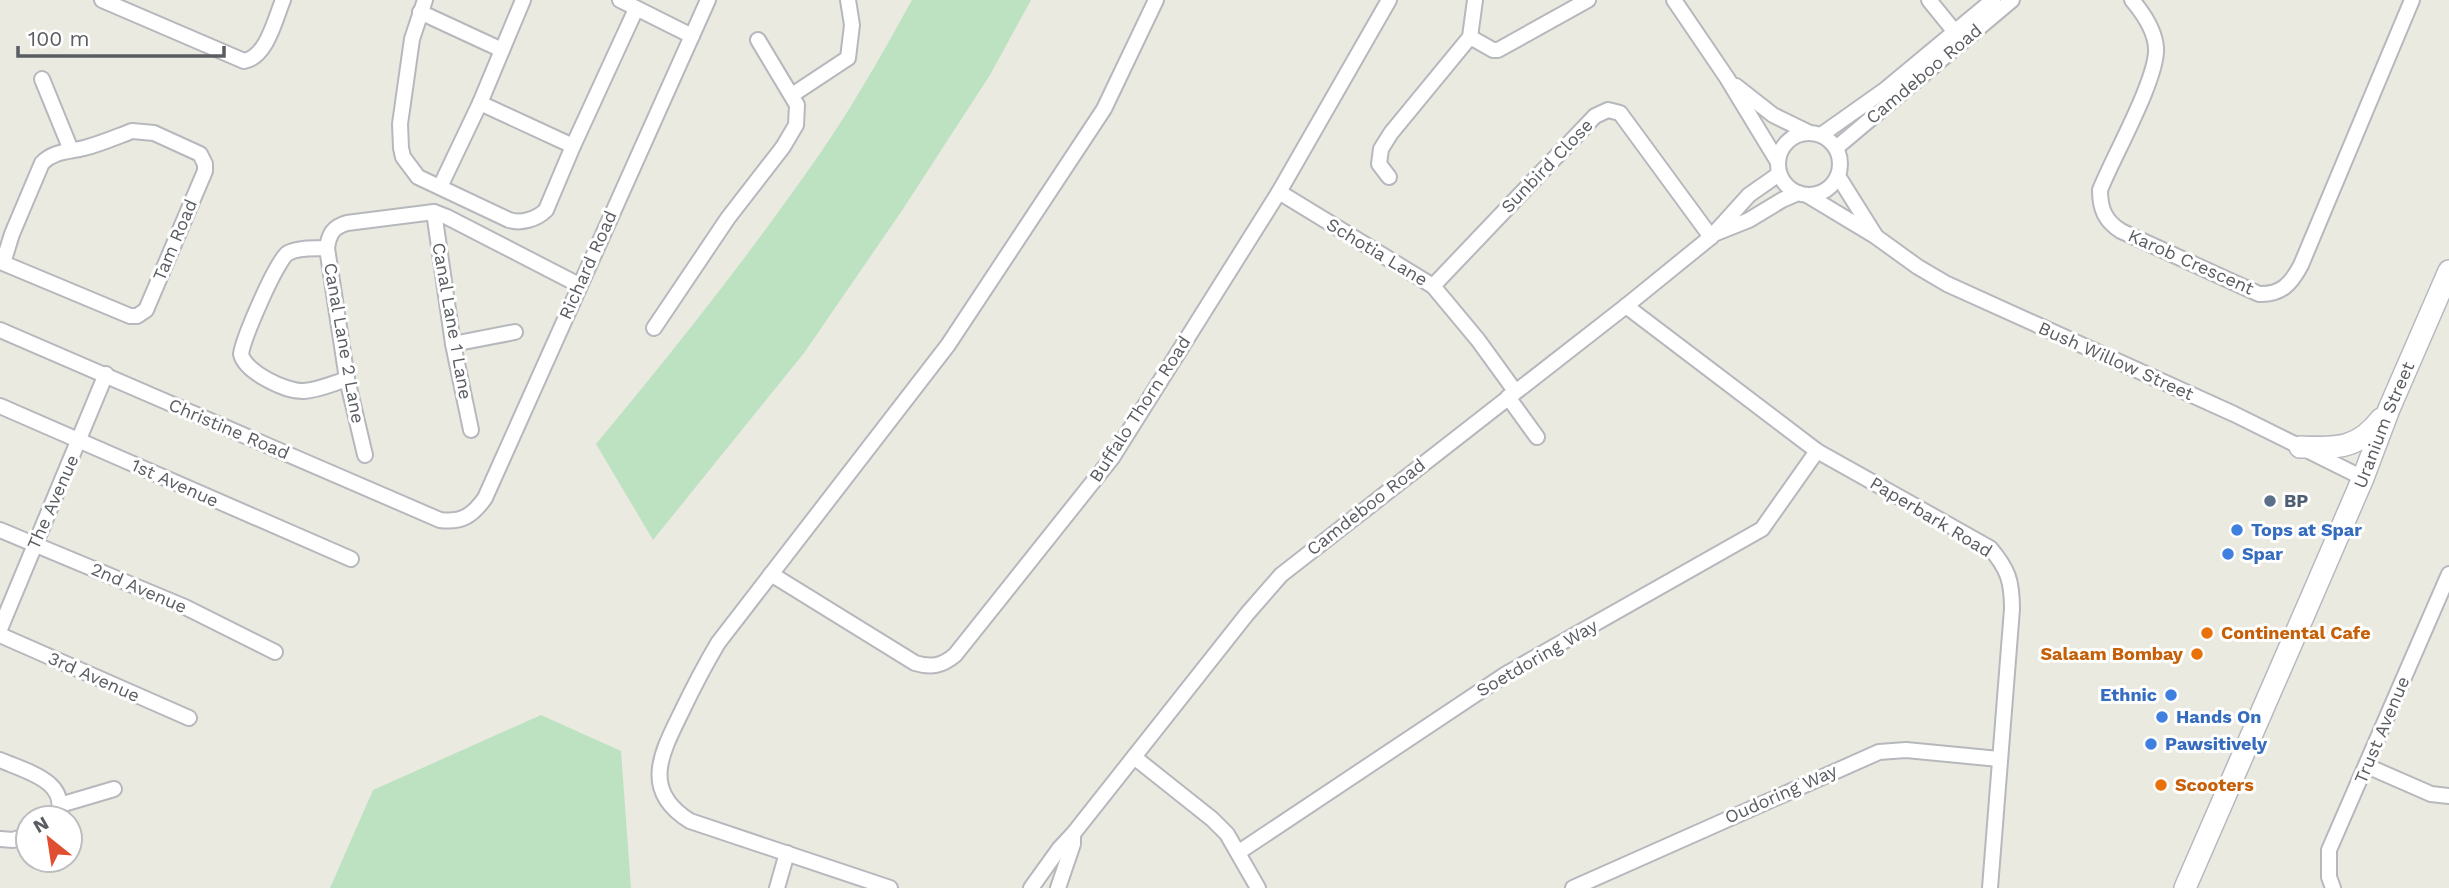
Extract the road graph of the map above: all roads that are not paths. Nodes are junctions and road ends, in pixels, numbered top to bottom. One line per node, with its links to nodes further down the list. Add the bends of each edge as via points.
1 (102, 0): 2 (street, via 244,61 254,58 264,43)
2 (282, 0)
3 (523, 0): 23 (street)
4 (620, 0): 18 (street)
5 (708, 0): 19 (street, Richard Road)
6 (848, 0): 26 (street, via 852,24 848,58)
7 (1156, 0): 67 (street, via 1104,109 948,345)
8 (1389, 0): 36 (street, Buffalo Thorn Road)
9 (1475, 0): 21 (street)
10 (1588, 0): 21 (street, via 1498,50)
11 (1674, 0): 24 (street)
12 (1929, 0): 20 (street)
13 (1993, 0): 20 (street, Camdeboo Road)
14 (2012, 0): 20 (street, Camdeboo Road)
15 (2132, 0): 16 (street, Karob Crescent, via 2154,37 2156,50 2152,73 2100,190 2106,219 2122,231 2259,294 2268,294 2286,288 2301,265)
16 (2412, 0)
17 (422, 6): 23 (street); 35 (street, via 412,39 401,148 418,177)
18 (636, 9): 19 (street); 29 (street)
19 (692, 36): 44 (street, Richard Road)
20 (1959, 36): 28 (street, Camdeboo Road); 30 (street, Camdeboo Road)
21 (1470, 37): 34 (street, via 1381,149 1379,164)
22 (758, 40): 26 (street)
23 (502, 50): 27 (street)
24 (1727, 78): 28 (street, via 1773,115); 32 (street)
25 (42, 79): 31 (street)
26 (792, 95): 47 (street, via 797,105 792,134)
27 (480, 103): 29 (street); 35 (street)
28 (1816, 134): 30 (street); 32 (street, via 1793,138 1780,153)
29 (573, 146): 35 (street, via 550,203 538,217 515,222)
30 (1836, 148): 33 (street)
31 (71, 150): 42 (street, Tam Road, via 49,156 42,163); 42 (street, Tam Road, via 146,131 202,156 205,171 146,310 130,316)
32 (1779, 168): 37 (street, via 1786,186); 39 (street, Camdeboo Road)
33 (1838, 176): 37 (street, via 1826,191); 40 (street, Bush Willow Street)
34 (1389, 177)
35 (440, 187)
36 (1279, 192): 45 (street, Schotia Lane); 67 (street, Buffalo Thorn Road, via 1112,458 968,642 948,661 930,667 915,663)
37 (1802, 194): 39 (street, Camdeboo Road); 40 (street, Bush Willow Street)
38 (434, 212): 41 (street, Canal Lane 2 Lane, via 347,223 331,232); 44 (street); 50 (street, Canal Lane 1 Lane)
39 (1712, 236): 45 (street, Sunbird Close, via 1620,113 1608,110 1595,116); 46 (street, Camdeboo Road)
40 (1875, 236): 59 (street, Bush Willow Street, via 1948,284)
41 (327, 248): 52 (street, Canal Lane 2 Lane); 52 (street, via 284,256 241,354 250,369 294,391)
42 (2, 258)
43 (2449, 271): 55 (street, Uranium Street)
44 (579, 285): 63 (street, Richard Road, via 485,498)
45 (1433, 286): 53 (street, Schotia Lane, via 1478,340)
46 (1626, 306): 53 (street, Camdeboo Road); 60 (street, Paperbark Road)
47 (654, 328)
48 (0, 330): 51 (street, Christine Road)
49 (515, 332): 50 (street)
50 (453, 344): 56 (street, Canal Lane 1 Lane)
51 (106, 374): 58 (street, The Avenue); 63 (street, Christine Road, via 440,520)
52 (347, 379): 61 (street, Canal Lane 2 Lane)
53 (1512, 394): 57 (street, Schotia Lane); 73 (street, Camdeboo Road, via 1281,575)
54 (0, 406): 58 (street, 1st Avenue)
55 (2389, 409): 59 (street, via 2374,428 2349,445); 62 (street, Uranium Street)
56 (471, 430)
57 (1537, 437)
58 (80, 440): 65 (street, The Avenue); 66 (street, 1st Avenue)
59 (2300, 447): 62 (street, Bush Willow Street)
60 (1817, 451): 74 (street, Paperbark Road, via 1990,548 2005,565 2012,609); 82 (street, Soetdoring Way, via 1762,529 1506,674)
61 (365, 455)
62 (2362, 478): 92 (street, Uranium Street)
63 (459, 521)
64 (0, 530): 65 (street, 2nd Avenue)
65 (34, 545): 69 (street, The Avenue); 71 (street, 2nd Avenue, via 185,607)
66 (351, 559)
67 (771, 574): 83 (street, via 703,668 666,743 658,771 663,795 690,821)
68 (2449, 574): 76 (street, Trust Avenue)
69 (0, 629)
70 (0, 635): 72 (street, 3rd Avenue)
71 (275, 652)
72 (189, 718)
73 (1134, 757): 81 (street, Camdeboo Road); 82 (street, via 1212,820)
74 (1999, 759): 90 (street, Oudoring Way, via 1906,750 1879,752); 91 (street, Paperbark Road)
75 (0, 760): 79 (street, via 51,784)
76 (2367, 766): 78 (street, via 2431,794); 93 (street, Trust Avenue, via 2329,849)
77 (114, 789): 80 (street)
78 (2449, 796)
79 (58, 804)
80 (78, 804)
81 (1073, 834): 87 (street, Camdeboo Road); 88 (street, Camdeboo Road)
82 (1239, 852): 89 (street)
83 (786, 853): 84 (street); 85 (street)
84 (855, 883): 86 (street)
85 (776, 888)
86 (890, 888)
87 (1031, 888)
88 (1059, 888)
89 (1258, 888)
90 (1573, 888)
91 (1990, 888)
92 (2185, 888)
93 (2333, 888)

